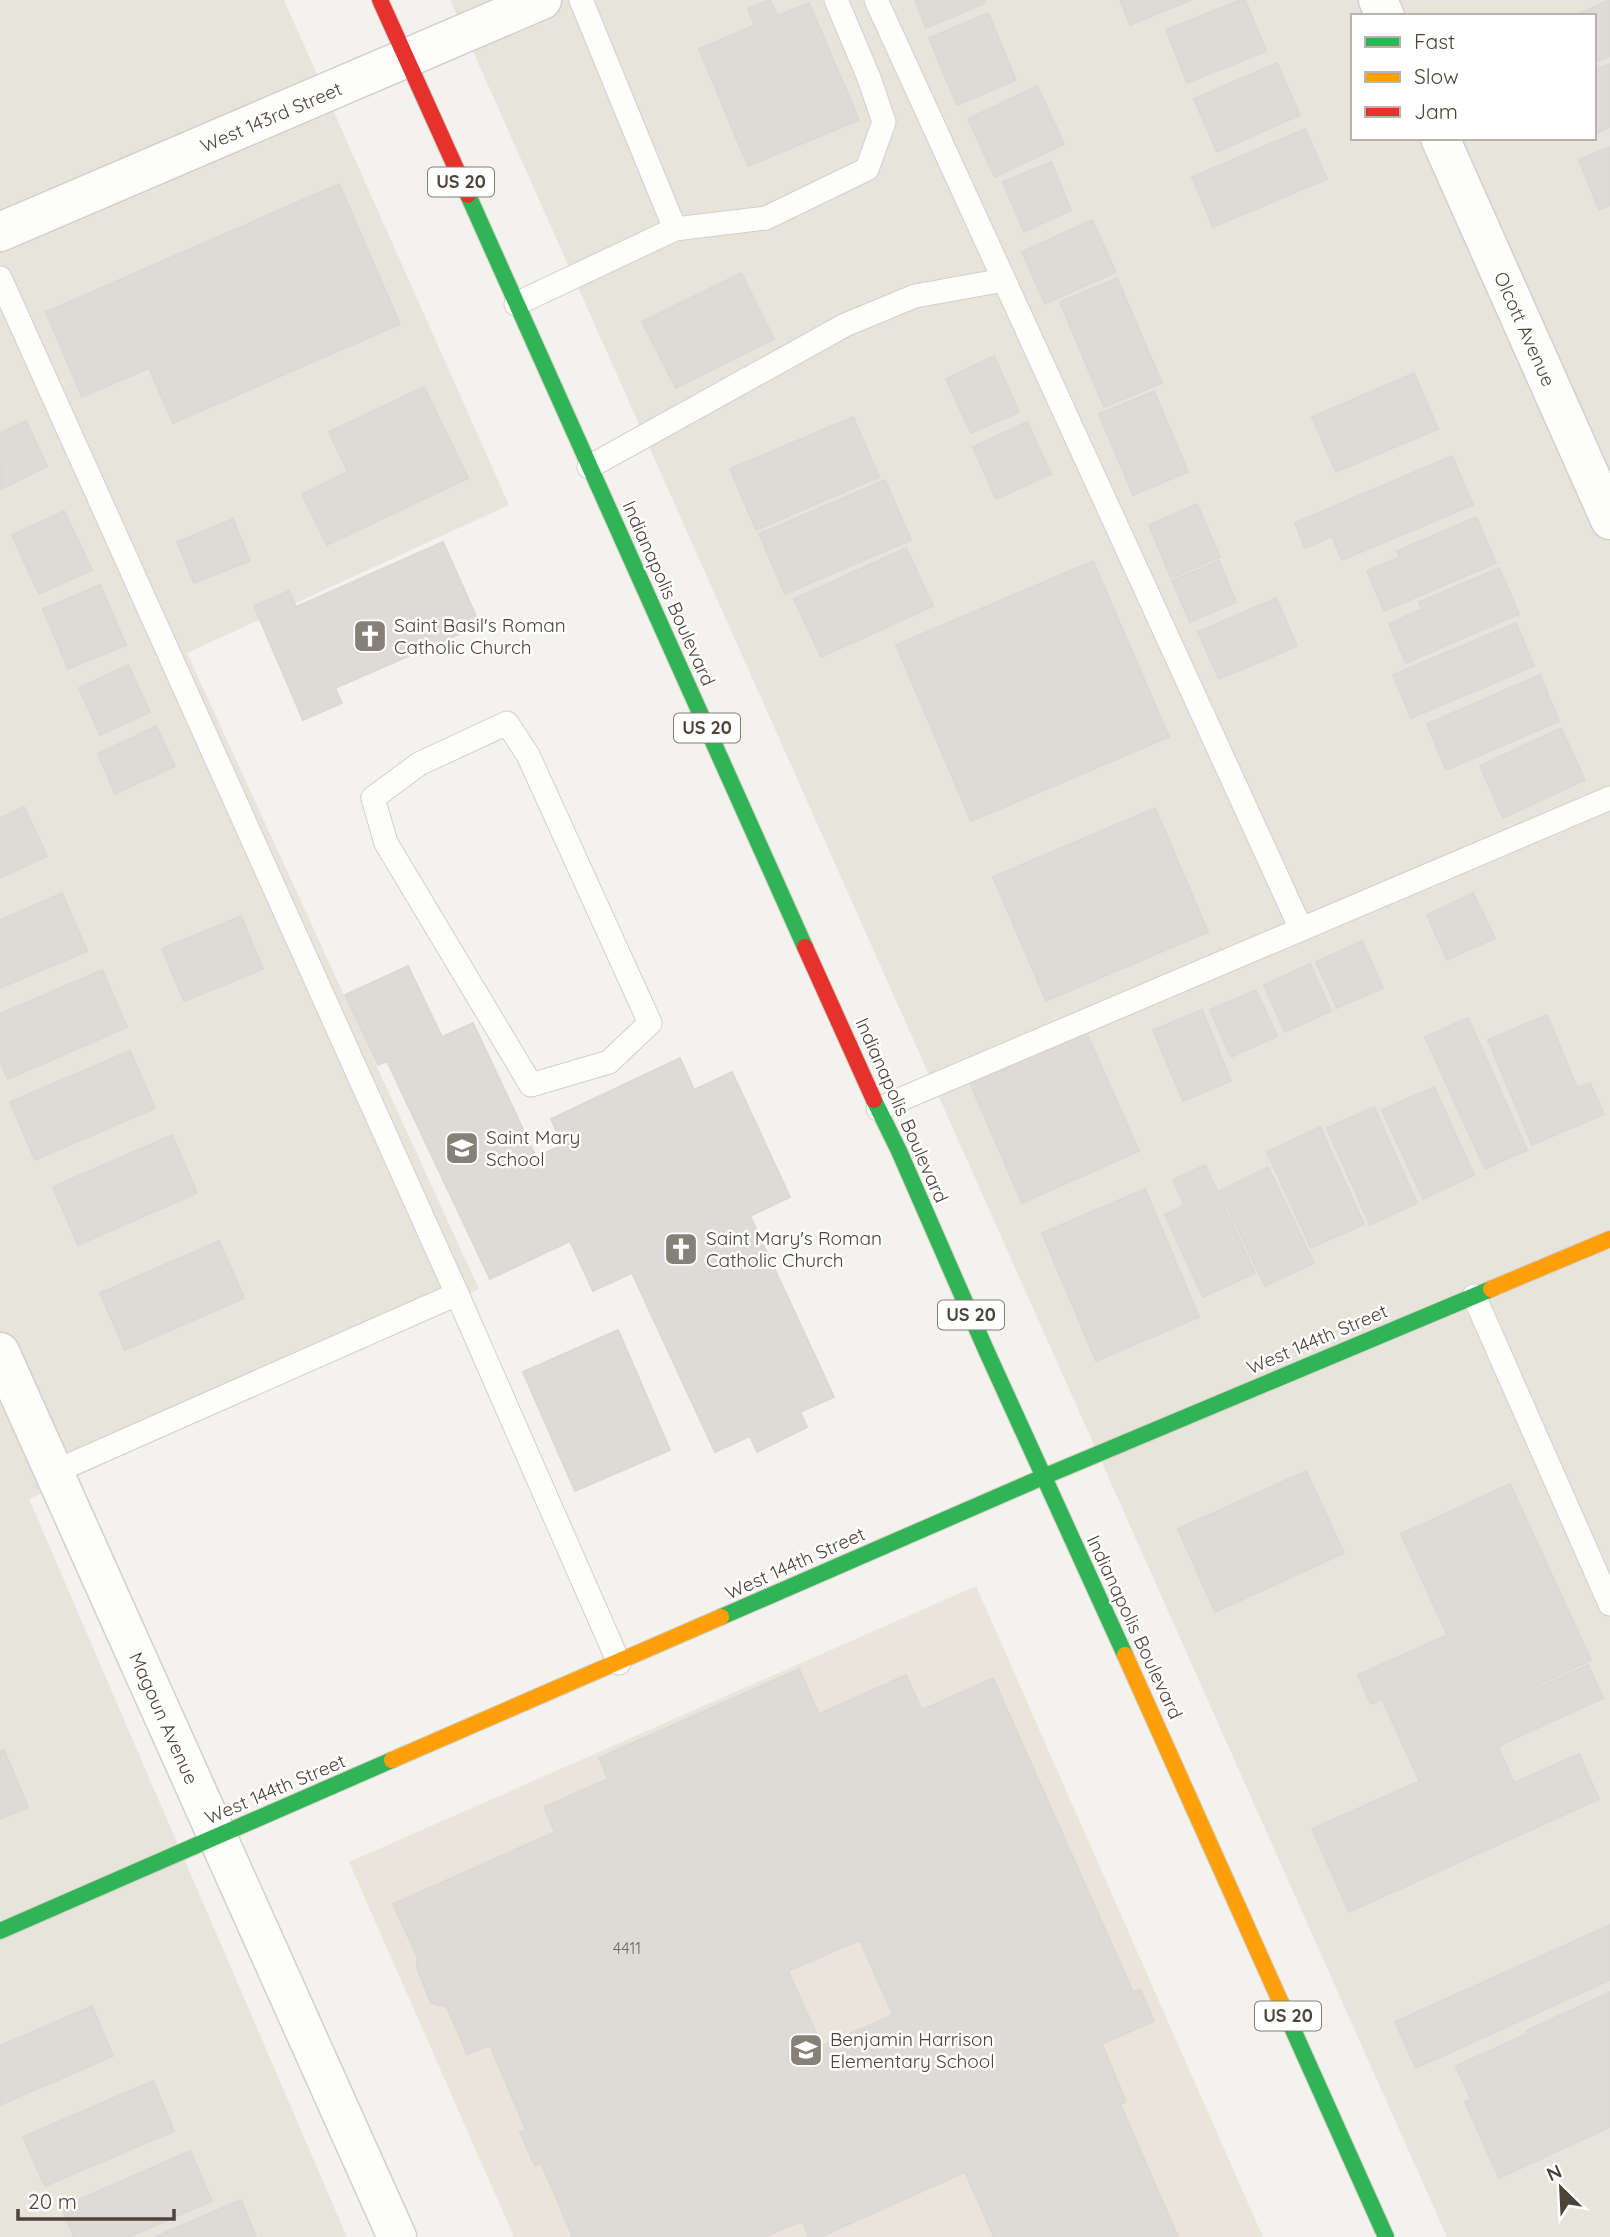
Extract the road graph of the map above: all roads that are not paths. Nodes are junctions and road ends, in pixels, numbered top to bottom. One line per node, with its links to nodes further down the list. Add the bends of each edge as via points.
1 (380, 0): 6 (main road, Indianapolis Boulevard / US 20)
2 (542, 0): 6 (street, West 143rd Street)
3 (581, 0): 8 (lane)
4 (836, 0): 8 (lane, via 884,122 867,169 766,218)
5 (876, 0): 11 (lane)
6 (406, 59): 9 (street, West 143rd Street); 12 (main road, Indianapolis Boulevard / US 20)
7 (1441, 140): 14 (street, Olcott Avenue)
8 (675, 229): 12 (lane)
9 (0, 232)
10 (0, 278): 20 (lane)
11 (1004, 280): 13 (lane, via 915,296 845,325); 17 (lane)
12 (516, 304): 13 (main road, Indianapolis Boulevard / US 20)
13 (589, 467): 18 (main road, Indianapolis Boulevard / US 20)
14 (1610, 520)
15 (1610, 798): 17 (lane)
16 (386, 844): 16 (lane, via 373,798 419,764 507,723 528,755 650,1023 609,1062 531,1085)
17 (1301, 929): 18 (lane)
18 (878, 1109): 24 (main road, Indianapolis Boulevard / US 20)
19 (1610, 1238): 21 (main road, West 144th Street)
20 (457, 1294): 23 (lane); 26 (lane)
21 (1474, 1296): 24 (main road, West 144th Street); 25 (lane)
22 (0, 1352): 23 (street, Magoun Avenue)
23 (54, 1472): 27 (street, Magoun Avenue)
24 (1043, 1477): 26 (main road, West 144th Street); 30 (main road, Indianapolis Boulevard / US 20)
25 (1610, 1604)
26 (618, 1663): 27 (main road, West 144th Street)
27 (218, 1836): 28 (main road, West 144th Street); 29 (street, Magoun Avenue)
28 (0, 1931)
29 (397, 2237)
30 (1386, 2237)

